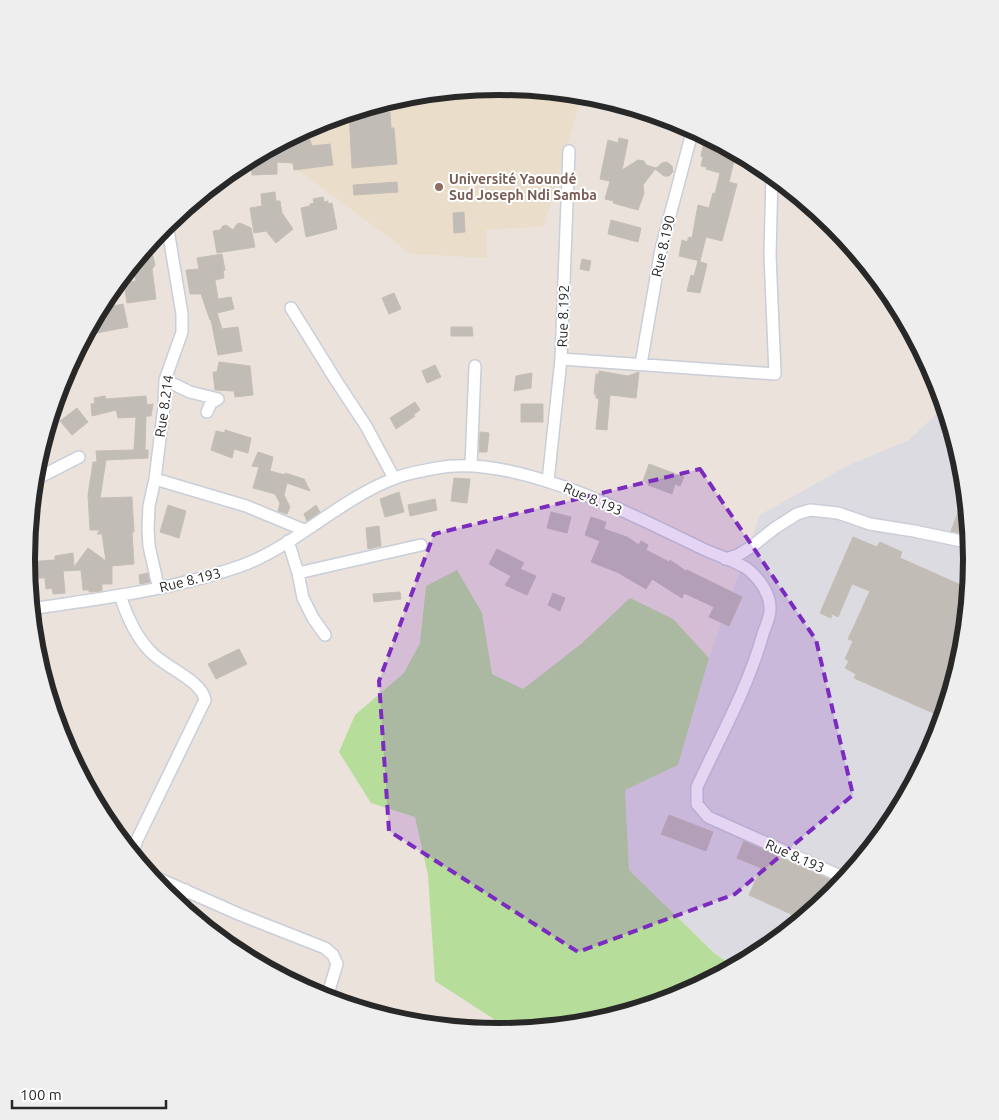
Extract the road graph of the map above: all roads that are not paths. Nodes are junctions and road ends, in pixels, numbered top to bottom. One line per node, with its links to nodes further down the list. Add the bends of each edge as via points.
1 (691, 137): 7 (street, Rue 8.190, via 661,249)
2 (569, 151): 6 (street, Rue 8.192)
3 (772, 184): 7 (street, via 770,255 775,374)
4 (169, 234): 9 (street, Rue 8.214, via 182,332)
5 (291, 308): 14 (street, via 366,426)
6 (561, 359): 7 (street); 16 (street, Rue 8.192)
7 (640, 364)
8 (475, 366): 12 (street)
9 (165, 380): 10 (street, via 190,392 218,399 211,403); 15 (street, Rue 8.214)
10 (208, 412)
11 (79, 457): 13 (street)
12 (471, 466): 14 (street, Rue 8.193, via 440,467); 16 (street, Rue 8.193)
13 (43, 476)
14 (394, 478): 17 (street, Rue 8.193, via 362,493)
15 (155, 479): 17 (street, via 246,506); 23 (street, Rue 8.214, via 148,529 152,562)
16 (548, 481): 21 (street, Rue 8.193)
17 (304, 530): 18 (street, Rue 8.193)
18 (288, 541): 22 (street); 23 (street, Rue 8.193, via 240,567)
19 (963, 541): 21 (street, via 870,524 838,513 810,510 797,514 738,555)
20 (421, 545): 22 (street)
21 (724, 559): 28 (street, Rue 8.193, via 748,569 765,589 770,610 755,663 696,787 697,804 708,817)
22 (298, 572): 26 (street, via 303,598)
23 (161, 588): 24 (street, Rue 8.193)
24 (120, 595): 25 (street, Rue 8.193); 27 (street, via 132,624 149,650 198,686 206,700)
25 (38, 608)
26 (325, 635)
27 (135, 847)
28 (840, 875)
29 (164, 881): 30 (street)
30 (186, 890): 31 (street); 32 (street, via 325,948 337,964)
31 (183, 899)
32 (329, 992)

